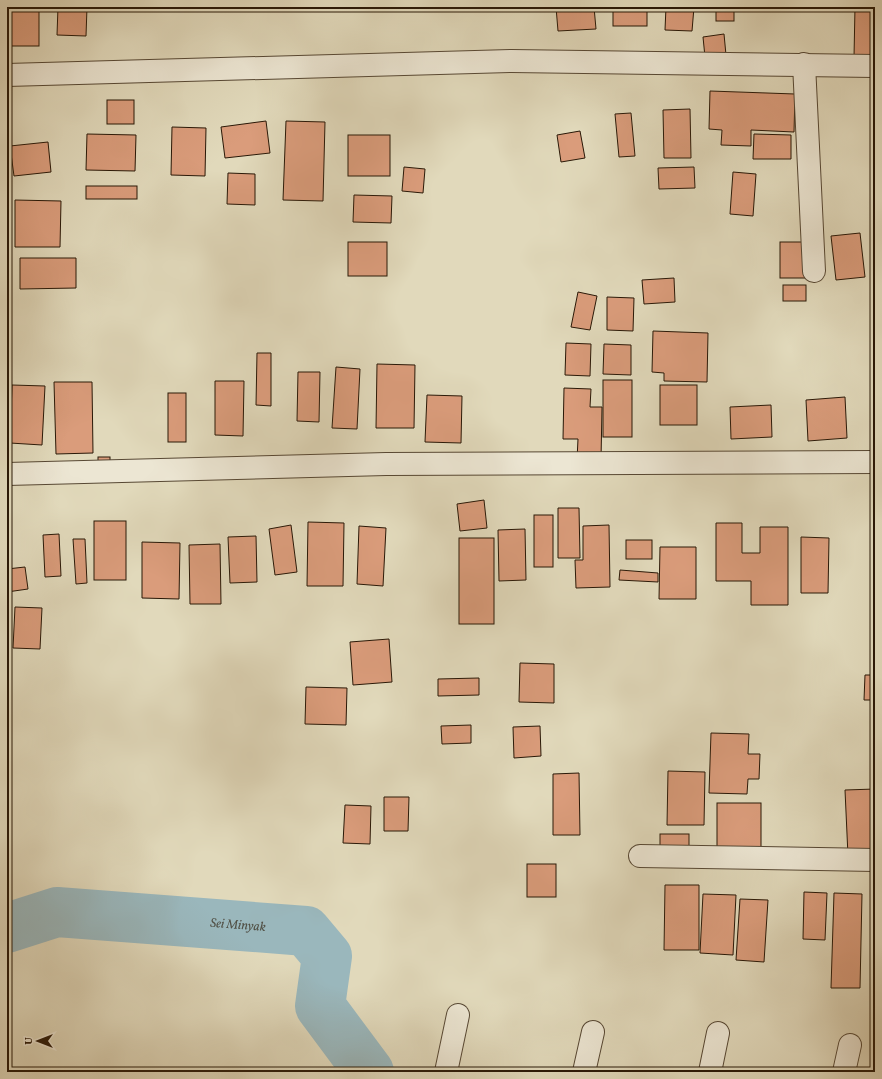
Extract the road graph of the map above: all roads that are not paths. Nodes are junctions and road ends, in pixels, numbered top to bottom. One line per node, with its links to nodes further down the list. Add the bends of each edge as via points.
1 (804, 64): 2 (street); 3 (street, via 512,61); 4 (street)
2 (875, 66)
3 (7, 75)
4 (814, 271)
5 (875, 462): 6 (street, via 386,464)
6 (7, 474)
7 (640, 856): 8 (street)
8 (875, 860)
9 (458, 1015): 13 (street)
10 (593, 1032): 14 (street)
11 (718, 1033): 15 (street)
12 (850, 1045): 16 (street)
13 (446, 1072)
14 (584, 1072)
15 (710, 1072)
16 (844, 1072)

